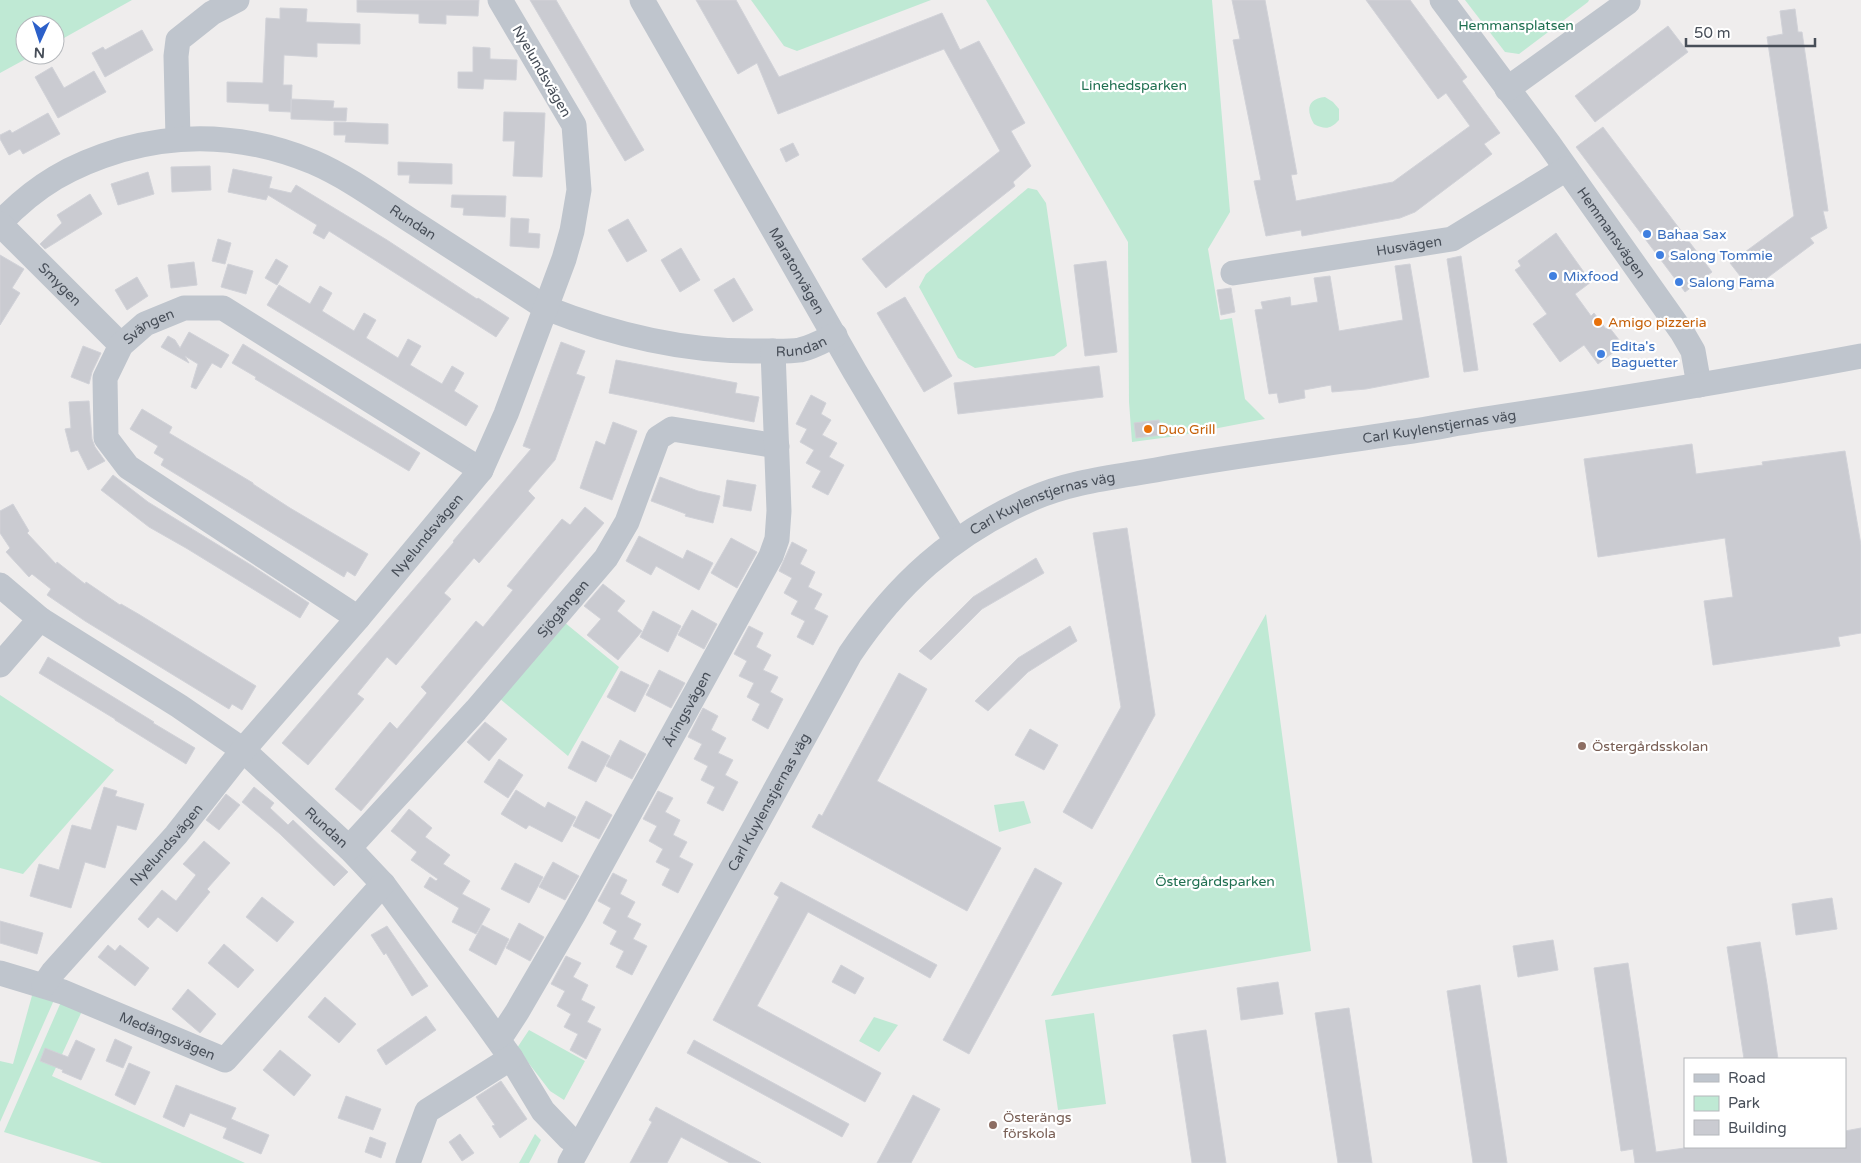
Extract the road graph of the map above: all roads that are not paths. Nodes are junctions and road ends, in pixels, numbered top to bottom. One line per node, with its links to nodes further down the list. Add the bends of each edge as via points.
1 (236, 0): 7 (street, via 212,13 178,40)
2 (500, 0): 11 (street, Nyelundsvägen, via 574,125 579,190 576,212 564,259)
3 (642, 0): 12 (street, Maratonvägen)
4 (1442, 0): 6 (street, Hemmansvägen)
5 (1626, 0): 6 (street, via 1628,2)
6 (1507, 89): 8 (street, Hemmansvägen)
7 (178, 138): 9 (street, Rundan, via 141,144 91,159 37,189); 11 (street, Rundan, via 222,139 269,146 314,163 354,184)
8 (1566, 169): 10 (street, Husvägen, via 1452,239); 16 (street, Hemmansvägen, via 1682,332 1693,351)
9 (0, 223): 13 (street, Smygen)
10 (1233, 273)
11 (546, 308): 14 (street, Rundan, via 661,344 730,352); 18 (street, Nyelundsvägen)
12 (835, 334): 14 (street, Rundan, via 815,346); 19 (street, Maratonvägen)
13 (121, 345): 18 (street, Svängen, via 145,324 184,308 223,308); 21 (street, Svängen, via 105,378 106,438 128,467)
14 (773, 351): 17 (street, Äringsvägen)
15 (1861, 356): 16 (street, Carl Kuylenstjernas väg)
16 (1699, 385): 19 (street, Carl Kuylenstjernas väg, via 1068,485 990,518)
17 (777, 446): 25 (street, Sjögången, via 672,429 658,438 627,522 606,558 476,710); 29 (street, Äringsvägen, via 779,511 777,538 771,556 574,914 504,1032)
18 (481, 470): 21 (street, Nyelundsvägen)
19 (956, 541): 31 (street, Carl Kuylenstjernas väg, via 894,596 850,654)
20 (0, 585): 22 (street, Rundan)
21 (358, 618): 24 (street, Nyelundsvägen)
22 (40, 619): 23 (street); 24 (street, Rundan)
23 (0, 665)
24 (243, 750): 25 (street, Rundan); 28 (street, Nyelundsvägen, via 176,835)
25 (349, 848): 26 (street, Rundan)
26 (384, 884): 28 (street, Medängsvägen, via 225,1060); 29 (street, Rundan)
27 (0, 973): 28 (street, Medängsvägen)
28 (44, 985)
29 (497, 1038): 30 (street, Rundan)
30 (511, 1058): 31 (street, Rundan, via 543,1111 569,1138); 32 (street, via 427,1111)
31 (575, 1154)
32 (408, 1163)

